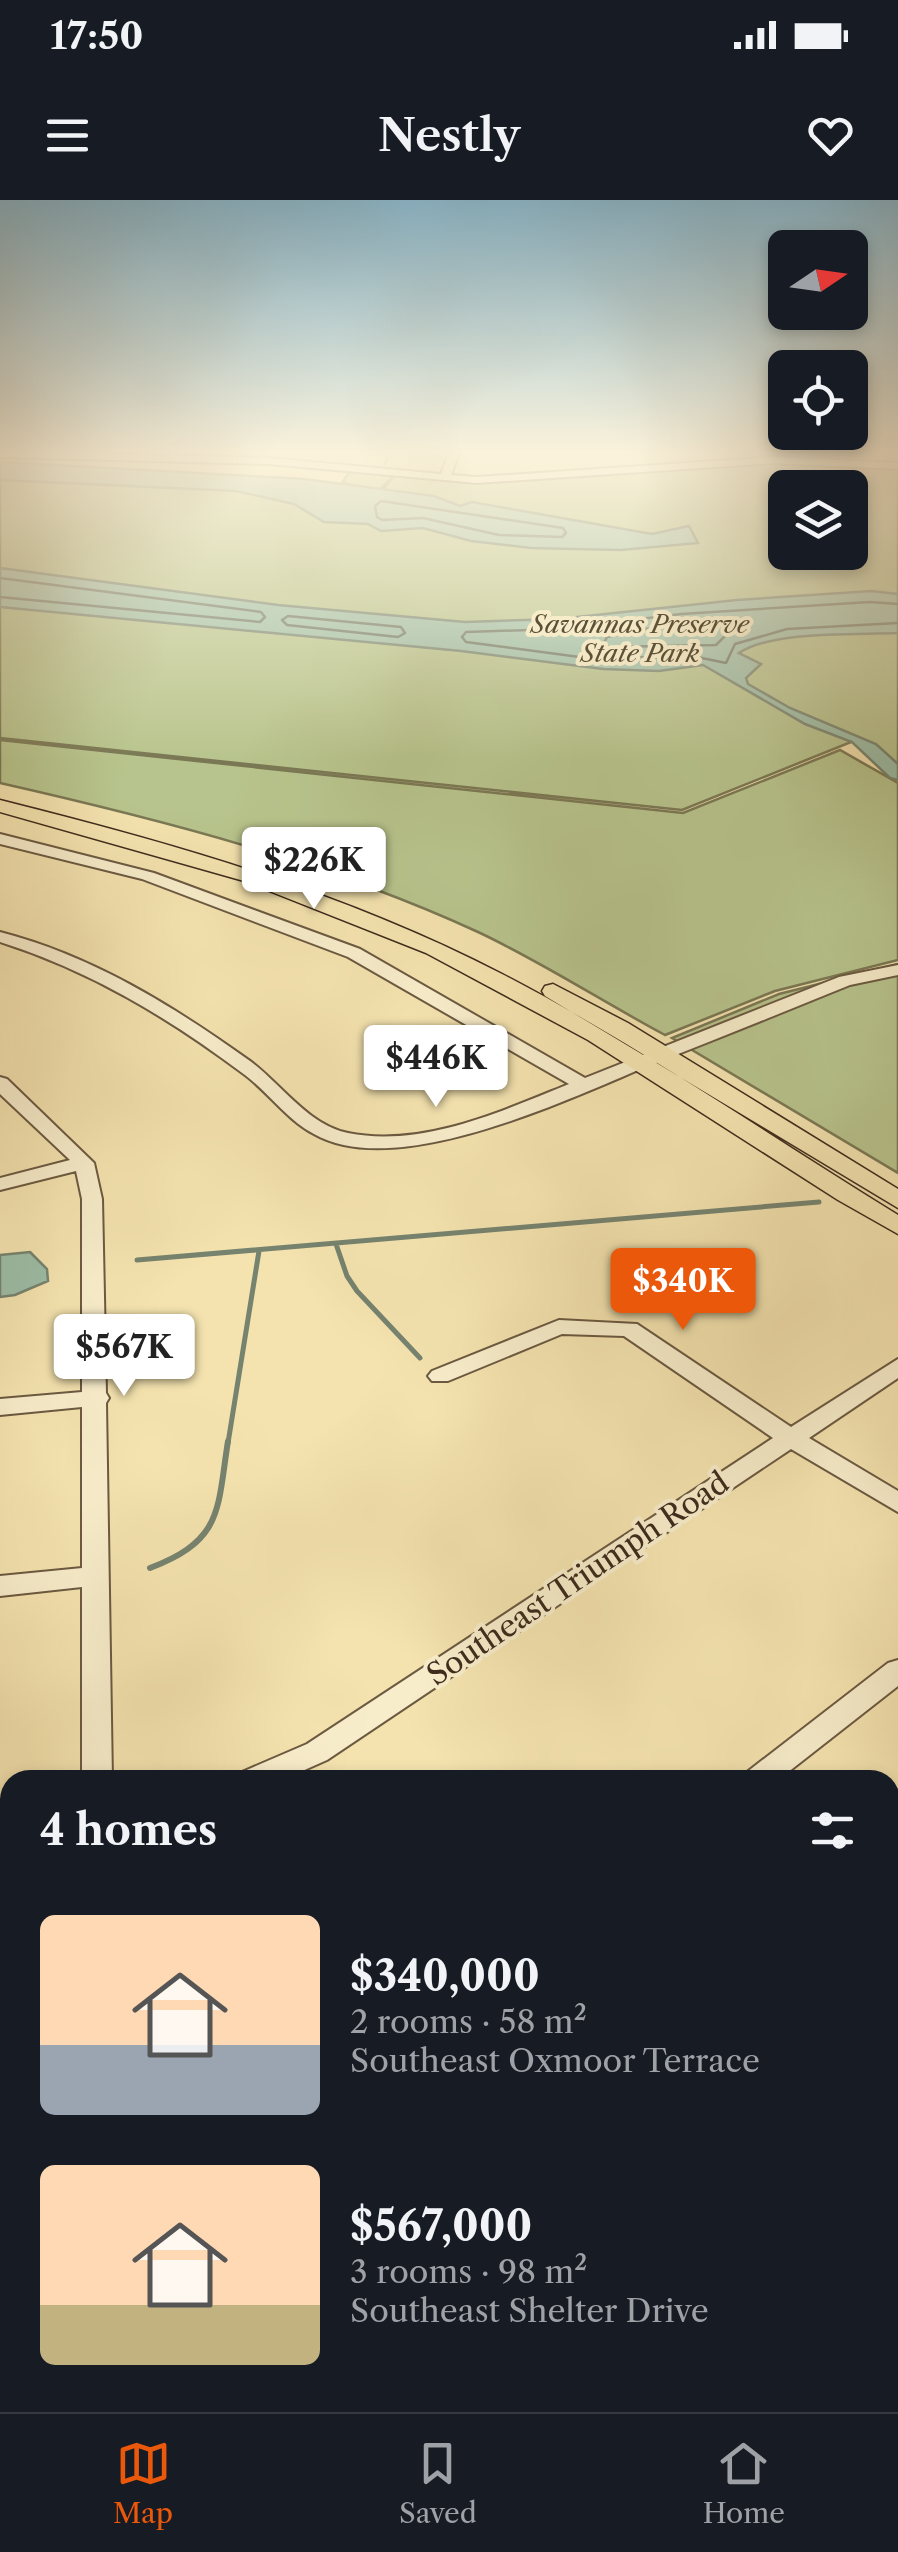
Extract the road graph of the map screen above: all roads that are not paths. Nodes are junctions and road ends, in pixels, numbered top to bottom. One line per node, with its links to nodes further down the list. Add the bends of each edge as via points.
1 (0, 793): 6 (main road, via 146,829 378,907 501,963)
2 (0, 806): 7 (main road, via 152,845 367,920 492,977)
3 (0, 838): 9 (street, via 148,876 354,954)
4 (0, 937): 9 (street, via 57,953 129,986 328,1134 364,1142 452,1132)
5 (898, 970): 6 (street, via 845,981)
6 (664, 1055): 7 (street); 12 (main road)
7 (642, 1064): 9 (street); 13 (main road)
8 (0, 1083): 10 (street)
9 (586, 1086)
10 (84, 1163): 11 (street); 16 (street, via 92,1200)
11 (0, 1184)
12 (898, 1200)
13 (898, 1226)
14 (898, 1367): 18 (street, Southeast Triumph Road)
15 (440, 1376): 18 (street, via 560,1326 629,1329)
16 (97, 1398): 17 (street); 20 (street)
17 (0, 1407)
18 (789, 1437): 19 (street); 24 (street, Southeast Triumph Road, via 318,1752)
19 (898, 1503)
20 (97, 1576): 21 (street); 23 (street)
21 (0, 1586)
22 (898, 1672): 25 (street)
23 (97, 1770)
24 (276, 1770)
25 (770, 1770)

